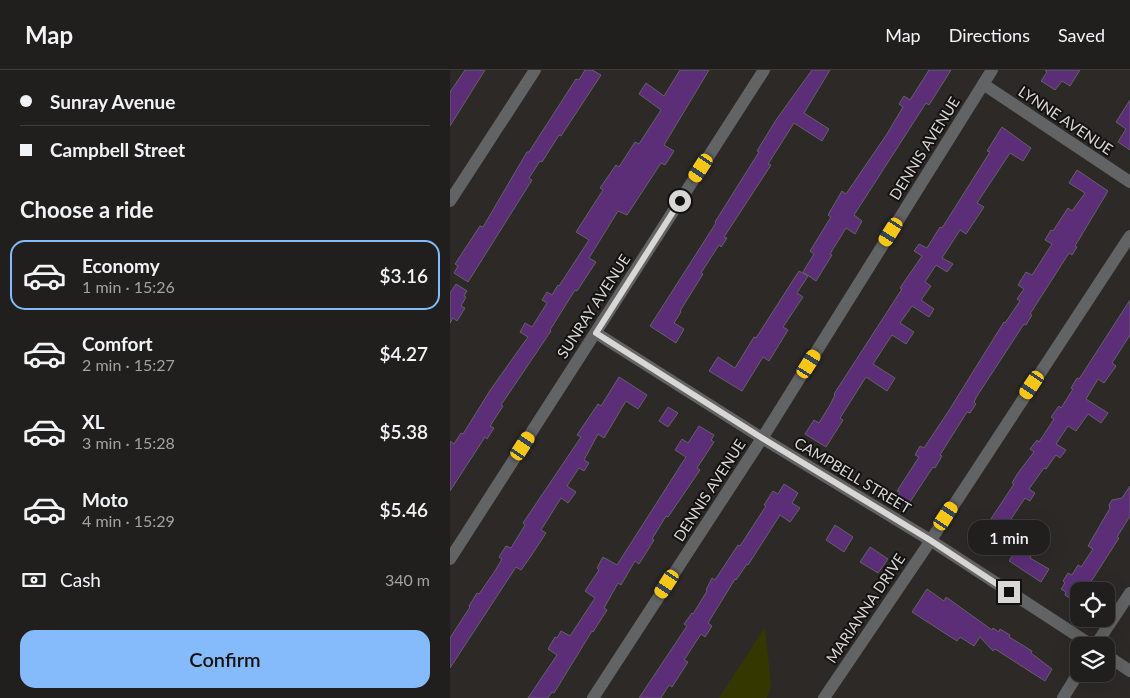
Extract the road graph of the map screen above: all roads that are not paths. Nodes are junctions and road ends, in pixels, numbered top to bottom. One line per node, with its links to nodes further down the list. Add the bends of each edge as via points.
1 (535, 70): 6 (street)
2 (764, 70): 8 (street, SUNRAY AVENUE)
3 (992, 70): 4 (street, DENNIS AVENUE)
4 (983, 84): 5 (street, LYNNE AVENUE); 9 (street, DENNIS AVENUE)
5 (1130, 182)
6 (450, 201)
7 (1130, 236): 10 (street, MARIANNA DRIVE)
8 (596, 333): 9 (street, CAMPBELL STREET); 11 (street, SUNRAY AVENUE)
9 (762, 438): 10 (street, CAMPBELL STREET); 18 (street, DENNIS AVENUE)
10 (930, 540): 13 (street, CAMPBELL STREET); 19 (street, MARIANNA DRIVE)
11 (450, 559)
12 (1130, 593): 14 (street)
13 (1080, 637)
14 (1100, 637)
15 (1115, 661): 16 (street)
16 (1130, 671)
17 (1073, 682): 20 (street)
18 (593, 698)
19 (824, 698)
20 (1063, 698)

